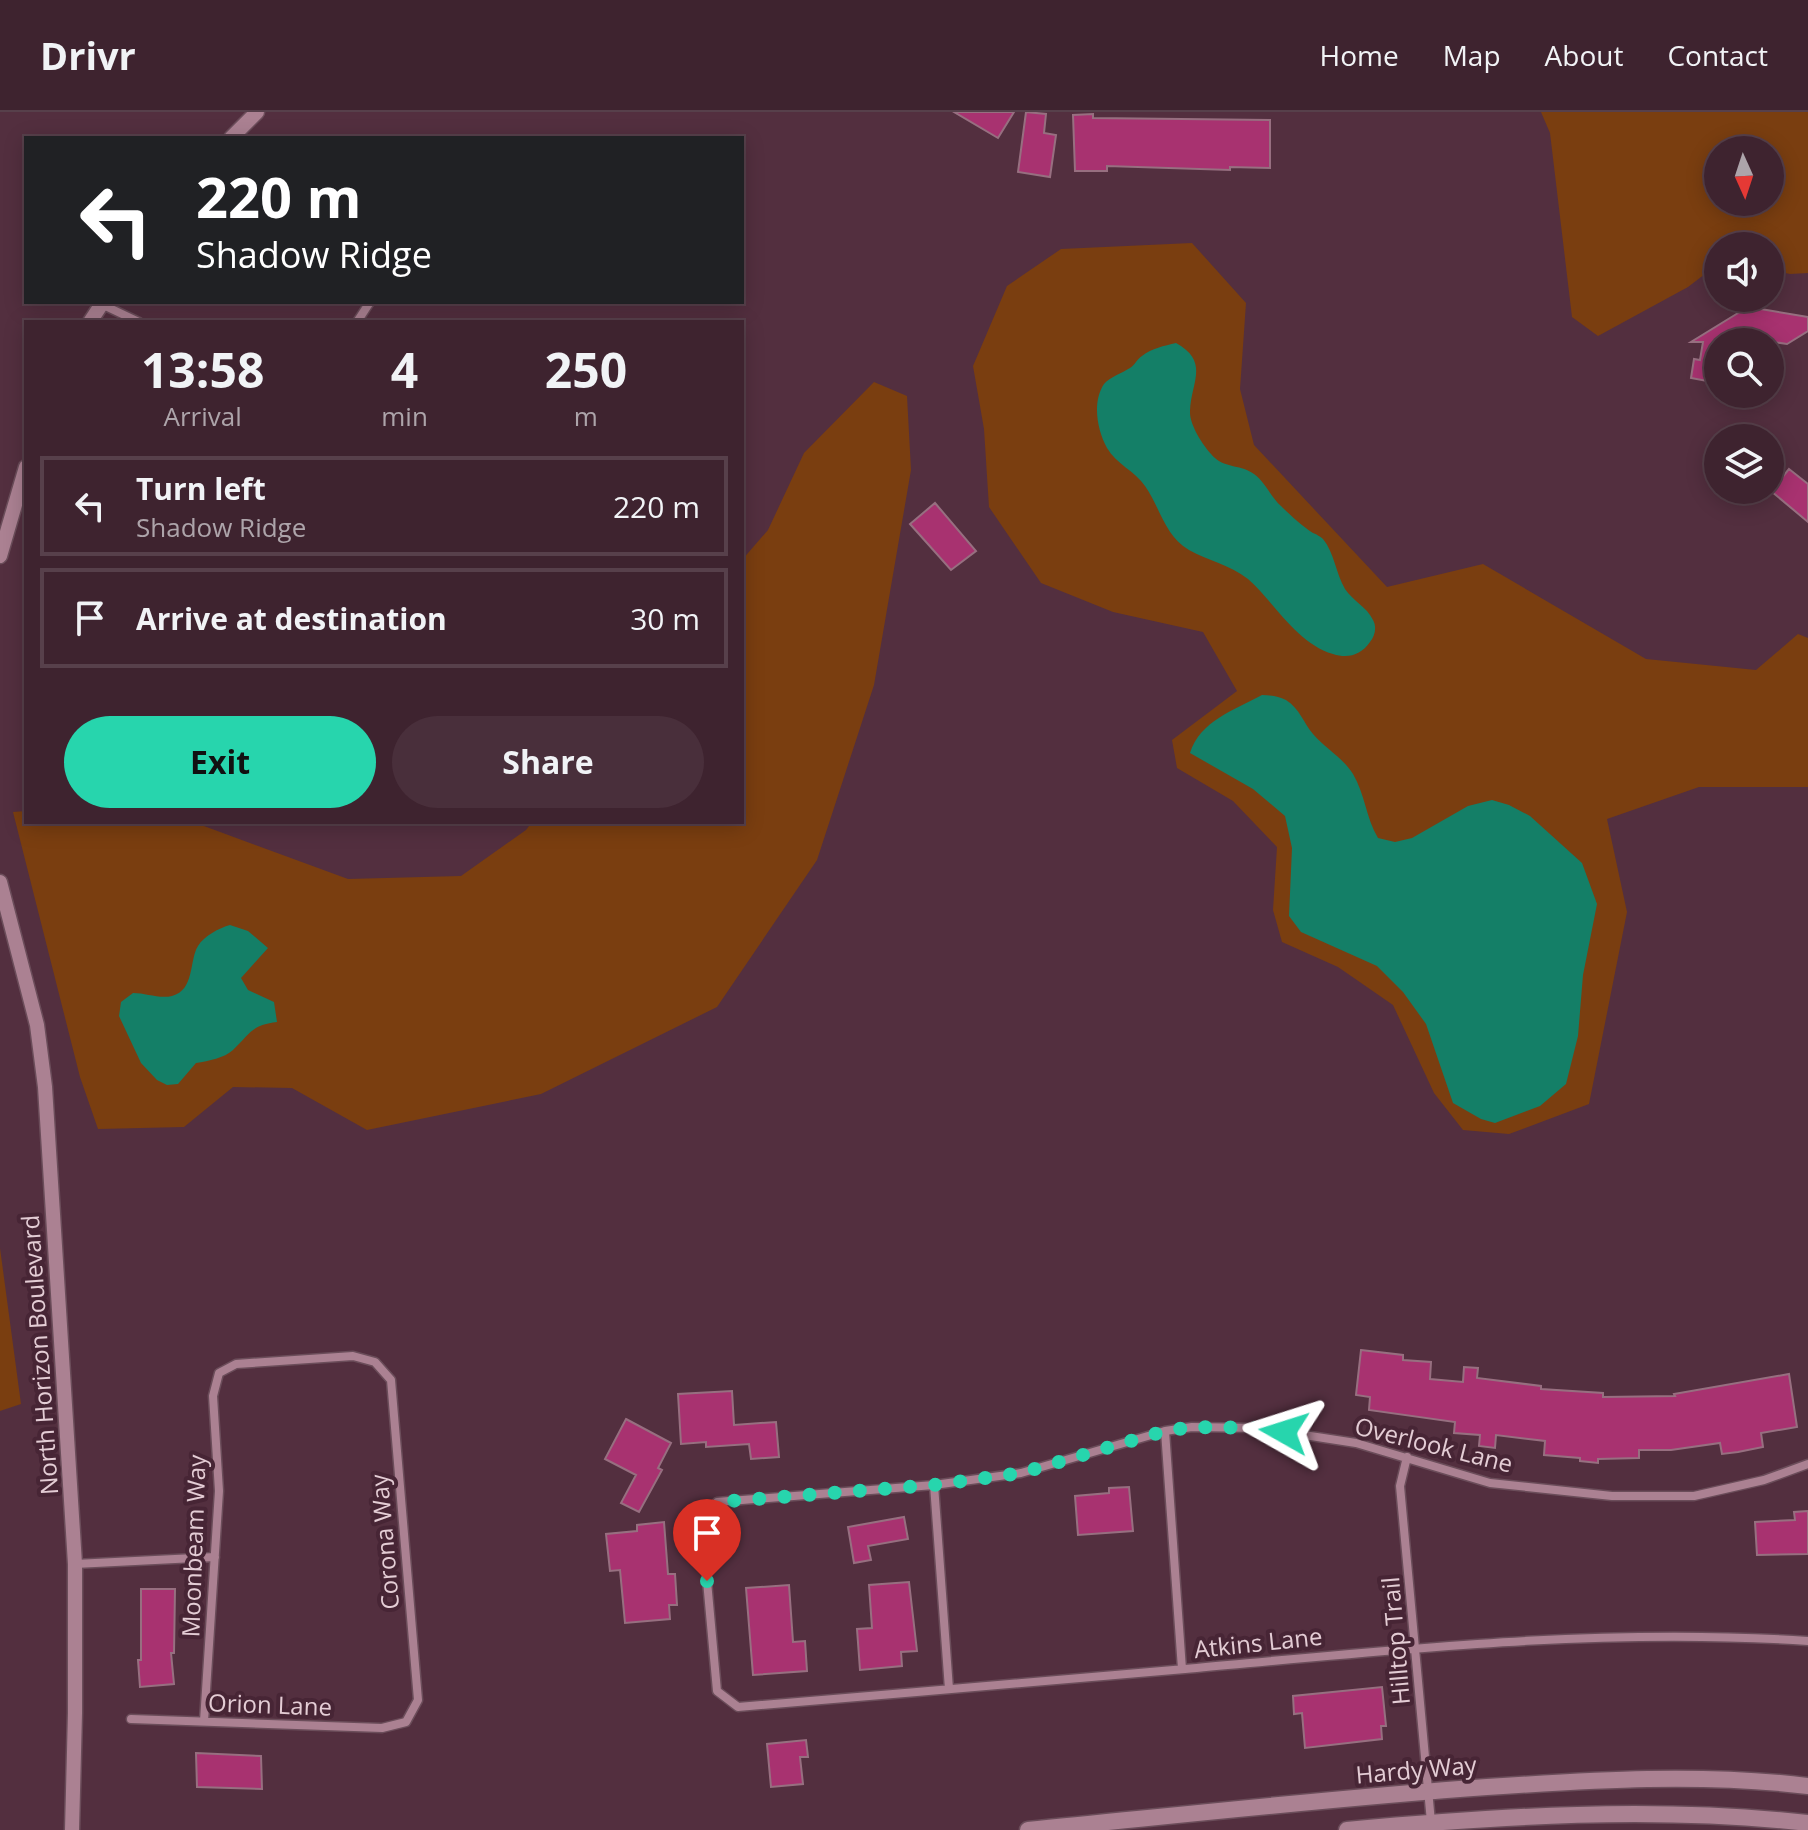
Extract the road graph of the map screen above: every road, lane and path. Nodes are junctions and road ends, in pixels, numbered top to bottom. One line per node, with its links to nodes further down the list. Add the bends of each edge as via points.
1 (257, 112): 2 (street)
2 (233, 136)
3 (104, 304): 4 (street)
4 (135, 320)
5 (24, 474): 6 (street)
6 (0, 556)
7 (0, 882): 14 (street, North Horizon Boulevard, via 37,1025 45,1087)
8 (219, 1373): 13 (street, Moonbeam Way, via 213,1396 219,1491); 22 (street, Corona Way, via 236,1364 353,1356 375,1362 391,1380 418,1700)
9 (1165, 1431): 10 (street, Overlook Lane, via 1259,1428); 12 (street, Overlook Lane, via 1021,1473); 17 (street)
10 (1407, 1457): 11 (street, Overlook Lane, via 1490,1483 1612,1496 1694,1496); 16 (street, Hilltop Trail, via 1400,1486)
11 (1808, 1464)
12 (934, 1485): 18 (street); 19 (street, Overlook Lane, via 717,1502 702,1526)
13 (215, 1557): 14 (street); 21 (street, Moonbeam Way)
14 (75, 1564): 27 (street, North Horizon Boulevard)
15 (1808, 1641): 16 (street, Atkins Lane, via 1604,1637)
16 (1417, 1646): 17 (street, Atkins Lane); 24 (street, Hilltop Trail)
17 (1182, 1669): 18 (street, Atkins Lane)
18 (949, 1689): 19 (street, Atkins Lane, via 738,1707)
19 (717, 1691)
20 (131, 1719): 21 (street, Orion Lane)
21 (204, 1721): 22 (street, Orion Lane, via 382,1728)
22 (406, 1722)
23 (1808, 1786): 24 (main road, Hardy Way, via 1625,1778)
24 (1429, 1792): 25 (street, Hilltop Trail); 28 (main road, Hardy Way)
25 (1431, 1822): 26 (main road, via 1626,1814); 29 (main road)
26 (1808, 1823)
27 (72, 1830)
28 (1028, 1830)
29 (1347, 1830)

